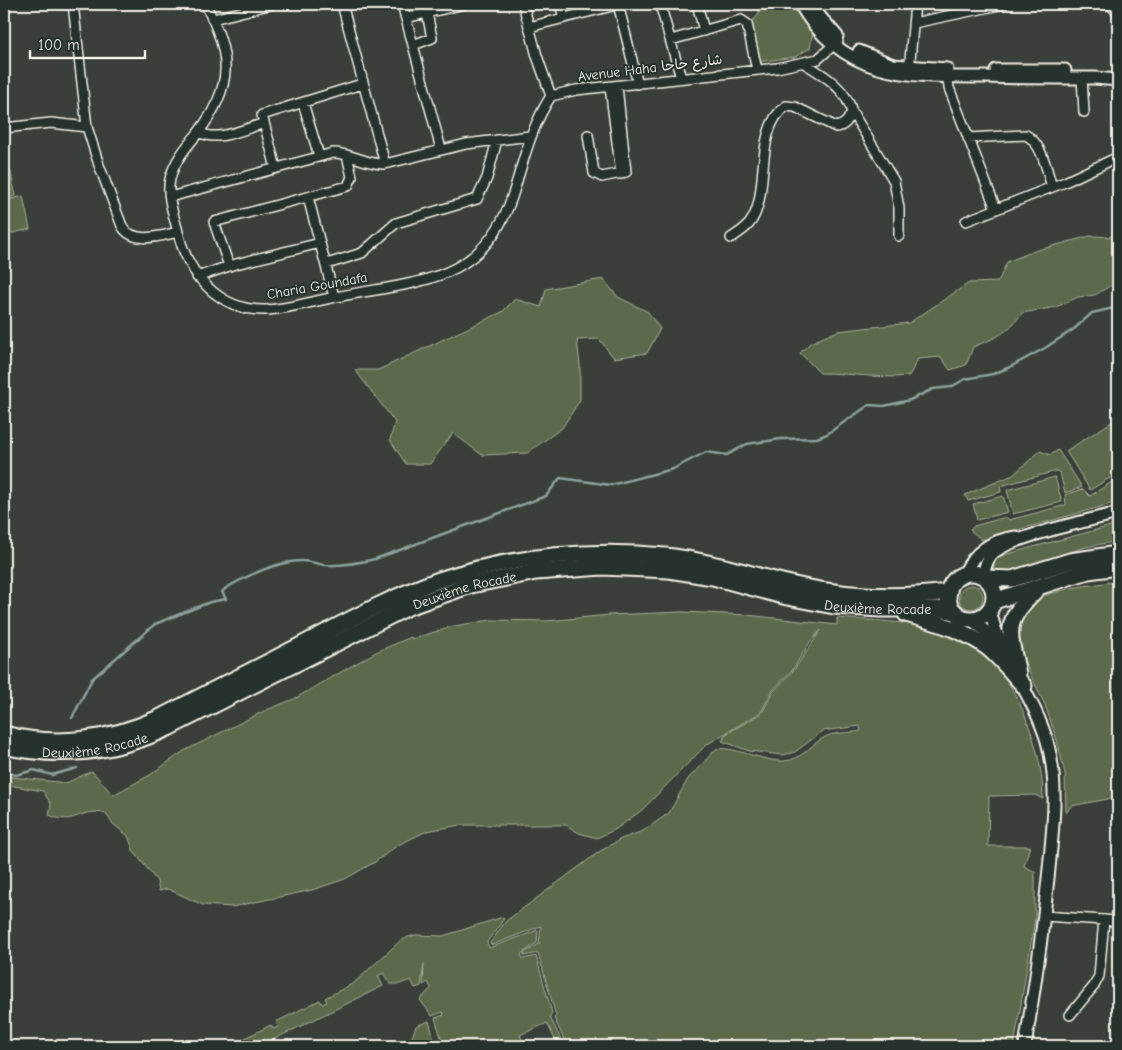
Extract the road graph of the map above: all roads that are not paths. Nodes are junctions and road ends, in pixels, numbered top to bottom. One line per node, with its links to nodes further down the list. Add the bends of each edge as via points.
1 (73, 4): 45 (street)
2 (205, 4): 21 (street, Charia Goundafa)
3 (272, 4): 21 (street)
4 (342, 4): 37 (street)
5 (402, 4): 19 (street)
6 (464, 4): 17 (street)
7 (523, 4): 23 (street)
8 (560, 4): 20 (street)
9 (619, 4): 20 (street); 38 (street)
10 (660, 4): 25 (street)
11 (697, 4): 24 (street)
12 (800, 4): 26 (street, via 819,30)
13 (809, 4): 26 (street)
14 (915, 4): 22 (street)
15 (1004, 4): 22 (street)
16 (1110, 4): 18 (street)
17 (427, 13): 19 (street); 27 (street, via 432,38)
18 (1118, 13)
19 (406, 18): 27 (street)
20 (564, 18): 23 (street)
21 (213, 19): 47 (street, Charia Goundafa, via 224,51 225,84 216,107)
22 (914, 23): 30 (street)
23 (529, 27): 40 (street)
24 (704, 31): 25 (street); 29 (street, via 746,21)
25 (671, 40): 34 (street)
26 (838, 42): 28 (street, Avenue Haha شارع حاحا, via 818,59); 30 (street, via 848,54 876,68)
27 (413, 45): 52 (street)
28 (804, 63): 29 (street, Avenue Haha شارع حاحا); 42 (street, via 845,94)
29 (757, 70): 34 (street, Avenue Haha شارع حاحا)
30 (909, 71): 31 (street)
31 (947, 73): 33 (street); 50 (street)
32 (1118, 73): 33 (street, via 1092,70)
33 (1022, 74): 35 (street)
34 (681, 78): 38 (street, Avenue Haha شارع حاحا)
35 (1082, 78): 36 (street); 43 (street)
36 (1118, 80)
37 (362, 84): 41 (street); 56 (street)
38 (638, 84): 39 (street, Avenue Haha شارع حاحا)
39 (613, 86): 40 (street, Avenue Haha شارع حاحا); 48 (street, via 624,172 602,177 594,173)
40 (551, 96): 49 (street, Charia Goundafa)
41 (302, 103): 44 (street, via 263,114); 54 (street)
42 (852, 112): 64 (street, via 894,181 899,208); 65 (street, via 842,126 836,127 795,107 786,106 776,113 768,132 756,208 750,224)
43 (1084, 112)
44 (262, 124): 47 (street, via 218,136); 57 (street)
45 (87, 127): 46 (street, via 51,124); 63 (street, via 125,230 143,238)
46 (4, 128)
47 (198, 132): 59 (street, Charia Goundafa, via 173,169 168,187)
48 (588, 135)
49 (530, 136): 51 (street); 70 (street, Charia Goundafa, via 506,215 474,257 449,272 431,278)
50 (968, 138): 58 (street, via 1026,135 1039,150); 61 (street)
51 (497, 140): 52 (street); 67 (street, via 487,178 477,199 396,223 359,255)
52 (441, 149): 56 (street)
53 (347, 155): 54 (street); 56 (street); 60 (street, via 351,184)
54 (319, 156): 57 (street)
55 (1118, 157): 58 (street)
56 (385, 164)
57 (276, 168): 59 (street)
58 (1052, 187): 61 (street)
59 (170, 197): 63 (street, Charia Goundafa)
60 (308, 197): 66 (street); 68 (street, via 214,222)
61 (996, 209): 62 (street)
62 (966, 221)
63 (178, 232): 69 (street, Charia Goundafa, via 188,263)
64 (899, 236)
65 (731, 238)
66 (320, 243): 67 (street); 68 (street)
67 (326, 264): 70 (street)
68 (230, 266): 69 (street)
69 (197, 277): 70 (street, Charia Goundafa, via 217,296 247,308 281,308)
70 (334, 298)
71 (1118, 513): 72 (street)
72 (1027, 537): 76 (street, via 1013,537 988,546 973,558); 78 (street, via 992,555)
73 (1118, 554): 78 (highway, via 1070,561 1012,579)
74 (1118, 567): 75 (highway)
75 (1088, 571): 77 (highway); 79 (highway)
76 (964, 574): 78 (highway); 80 (highway, via 954,580)
77 (1118, 576)
78 (984, 577): 81 (highway, via 993,588)
79 (1039, 586): 81 (highway); 86 (highway, via 1016,610 1011,621 1010,635)
80 (948, 592): 83 (highway); 87 (highway, Deuxième Rocade, via 897,596 846,594 706,563 645,554 583,554 529,559 462,573 396,597 133,729 92,739 64,741)
81 (992, 605): 84 (highway, via 984,615); 85 (street)
82 (888, 610): 83 (highway, Deuxième Rocade, via 932,608); 86 (highway, via 938,623 975,639); 88 (highway, Deuxième Rocade, via 818,603 669,570 602,567 536,572 471,585 408,607 138,740 108,749 76,753 45,753)
83 (955, 612): 84 (highway)
84 (971, 619): 85 (street)
85 (1000, 644): 86 (street)
86 (1021, 680): 91 (street, via 1047,741 1054,783)
87 (4, 734)
88 (4, 746)
89 (1118, 802): 90 (street)
90 (1118, 810)
91 (1044, 916): 92 (street); 95 (street)
92 (1104, 920): 93 (street); 94 (street, via 1099,976)
93 (1118, 921)
94 (1070, 1015)
95 (1025, 1046)

